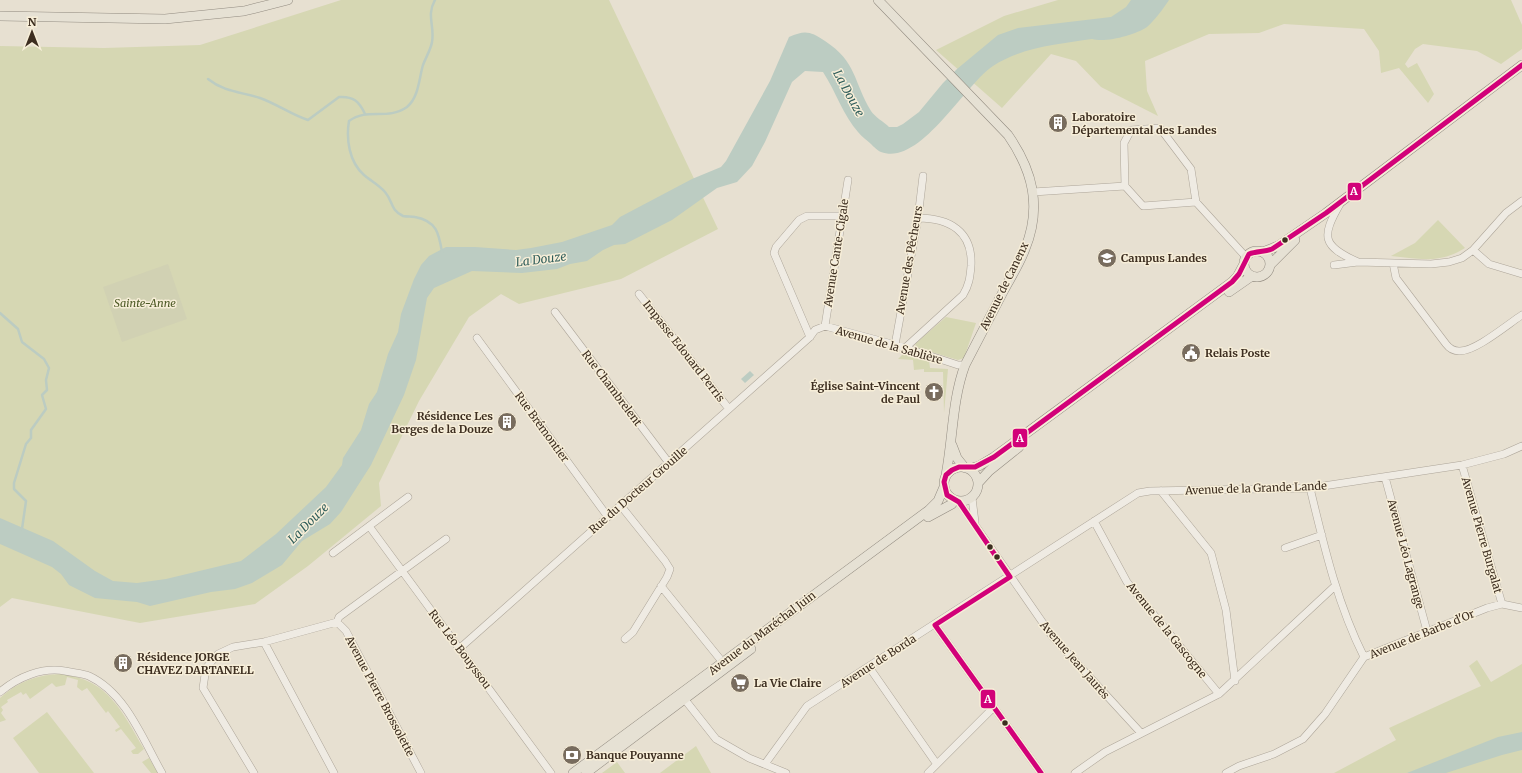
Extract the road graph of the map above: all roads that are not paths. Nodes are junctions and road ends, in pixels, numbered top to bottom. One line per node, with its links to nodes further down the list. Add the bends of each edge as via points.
1 (288, 0): 3 (main road, via 244,11 165,19)
2 (878, 0): 8 (main road, Avenue de Canenx, via 1008,135 1029,172)
3 (0, 16)
4 (1522, 64): 9 (main road)
5 (923, 176): 14 (street, Avenue des Pêcheurs)
6 (848, 180): 13 (street, Avenue Cante-Cigale)
7 (1125, 186): 8 (street); 11 (street, via 1143,206); 11 (street, via 1124,143 1131,130 1160,128 1191,169)
8 (1033, 192): 33 (main road, Avenue de Canenx, via 1032,222 1025,249)
9 (1342, 201): 12 (main road); 18 (street, via 1331,220 1328,237 1330,245 1336,251)
10 (1522, 201): 15 (street, via 1497,222)
11 (1196, 202): 17 (street)
12 (1326, 213): 16 (main road, via 1277,247); 20 (main road)
13 (842, 216): 27 (street, Avenue Cante-Cigale); 29 (street, via 807,216 800,220 776,247 774,253)
14 (918, 218): 31 (street, Avenue des Pêcheurs); 32 (street, via 934,218 951,226 967,240 972,255 970,284 963,295)
15 (1473, 250): 19 (street, via 1462,258 1449,262); 22 (street, via 1489,264)
16 (1263, 252): 17 (main road, via 1252,252); 20 (main road)
17 (1245, 261): 23 (main road, via 1246,272); 39 (main road, via 1232,282 994,457 984,464)
18 (1358, 262): 19 (street); 21 (street)
19 (1393, 263): 26 (street, via 1396,278 1446,344 1453,349 1459,351 1472,348)
20 (1270, 264): 23 (main road, via 1265,275)
21 (1334, 265)
22 (1522, 274)
23 (1252, 276): 42 (main road, via 1013,452)
24 (639, 294): 34 (street, Impasse Edouard Perris)
25 (555, 312): 37 (street, Rue Chambrelent)
26 (1522, 315)
27 (825, 326): 28 (street, Avenue de la Sablière); 31 (street, Avenue de la Sablière)
28 (815, 330): 29 (street, Rue du Docteur Grouille)
29 (810, 337): 34 (street, Rue du Docteur Grouille)
30 (477, 338): 50 (street, Rue Brémontier)
31 (894, 345): 32 (street, Avenue de la Sablière)
32 (905, 348): 33 (street, Avenue de la Sablière)
33 (965, 365): 35 (main road, Avenue de Canenx, via 954,410)
34 (730, 409): 37 (street, Rue du Docteur Grouille)
35 (952, 445): 39 (main road, Avenue de Canenx, via 957,458); 40 (main road, Avenue de Canenx)
36 (1522, 446): 38 (street, Avenue de la Grande Lande)
37 (669, 463): 49 (street, Rue du Docteur Grouille)
38 (1462, 465): 41 (street, Avenue de la Grande Lande); 62 (street, Avenue Pierre Burgalat)
39 (967, 468): 40 (main road, via 956,468); 42 (main road, via 975,475)
40 (946, 475): 43 (main road)
41 (1385, 478): 44 (street, Avenue de la Grande Lande); 66 (street, Avenue Léo Lagrange)
42 (978, 483): 47 (main road)
43 (944, 487): 48 (main road, via 947,495); 71 (main road, Avenue du Maréchal Juin, via 938,501 931,508)
44 (1310, 488): 45 (street, Avenue de la Grande Lande); 54 (street)
45 (1161, 491): 52 (street, Avenue de la Grande Lande, via 1138,493); 73 (street, via 1211,553 1226,610)
46 (408, 497): 53 (street)
47 (972, 498): 48 (main road); 51 (street, Avenue Jean Jaurès)
48 (957, 501): 51 (street, Avenue Jean Jaurès); 71 (main road, Avenue du Maréchal Juin, via 934,513)
49 (621, 506): 50 (street, Rue du Docteur Grouille); 60 (street, via 670,569)
50 (608, 517): 69 (street, Rue du Docteur Grouille)
51 (975, 522): 59 (street, Avenue Jean Jaurès)
52 (1094, 522): 59 (street, Avenue de la Grande Lande); 75 (street, Avenue de la Gascogne, via 1127,582)
53 (369, 526): 57 (street); 58 (street, Rue Léo Bouyssou)
54 (1322, 535): 56 (street); 61 (street)
55 (446, 539): 58 (street)
56 (1285, 548)
57 (333, 553)
58 (402, 571): 64 (street, via 339,616); 69 (street, Rue Léo Bouyssou)
59 (1010, 577): 65 (street, Avenue de Borda); 78 (street, Avenue Jean Jaurès, via 1052,636)
60 (662, 586): 67 (street, via 633,632); 71 (street)
61 (1335, 586): 70 (street, via 1350,629); 73 (street)
62 (1502, 604): 63 (street, Avenue de Barbe d'Or); 66 (street, Avenue de Barbe d'Or)
63 (1522, 608)
64 (337, 622): 68 (street); 84 (street, Avenue Pierre Brossolette, via 346,631)
65 (935, 625): 72 (street, Avenue de Borda); 77 (street)
66 (1427, 631): 70 (street, Avenue de Barbe d'Or)
67 (625, 639)
68 (264, 642): 82 (street, via 233,647 218,654 206,668 203,688); 83 (street)
69 (460, 648): 85 (street, Rue Léo Bouyssou)
70 (1364, 657): 92 (street, Avenue de Barbe d'Or, via 1325,714 1303,738 1274,754)
71 (726, 664): 76 (main road, Avenue du Maréchal Juin)
72 (869, 667): 79 (street); 80 (street, Avenue de Borda, via 807,706)
73 (1235, 681): 75 (street)
74 (0, 692): 81 (street, via 30,674 56,670 89,676 108,688 124,707)
75 (1219, 694): 78 (street)
76 (682, 697): 80 (street, via 716,739); 86 (main road, Avenue du Maréchal Juin); 87 (main road, Avenue du Maréchal Juin)
77 (994, 707): 79 (street); 90 (street)
78 (1141, 733): 91 (street, via 1105,752)
79 (936, 763): 89 (street)
80 (765, 764): 88 (street)
81 (162, 773)
82 (254, 773)
83 (334, 773)
84 (420, 773)
85 (551, 773)
86 (573, 773)
87 (586, 773)
88 (786, 773)
89 (928, 773)
90 (1041, 773)
91 (1075, 773)
92 (1226, 773)

